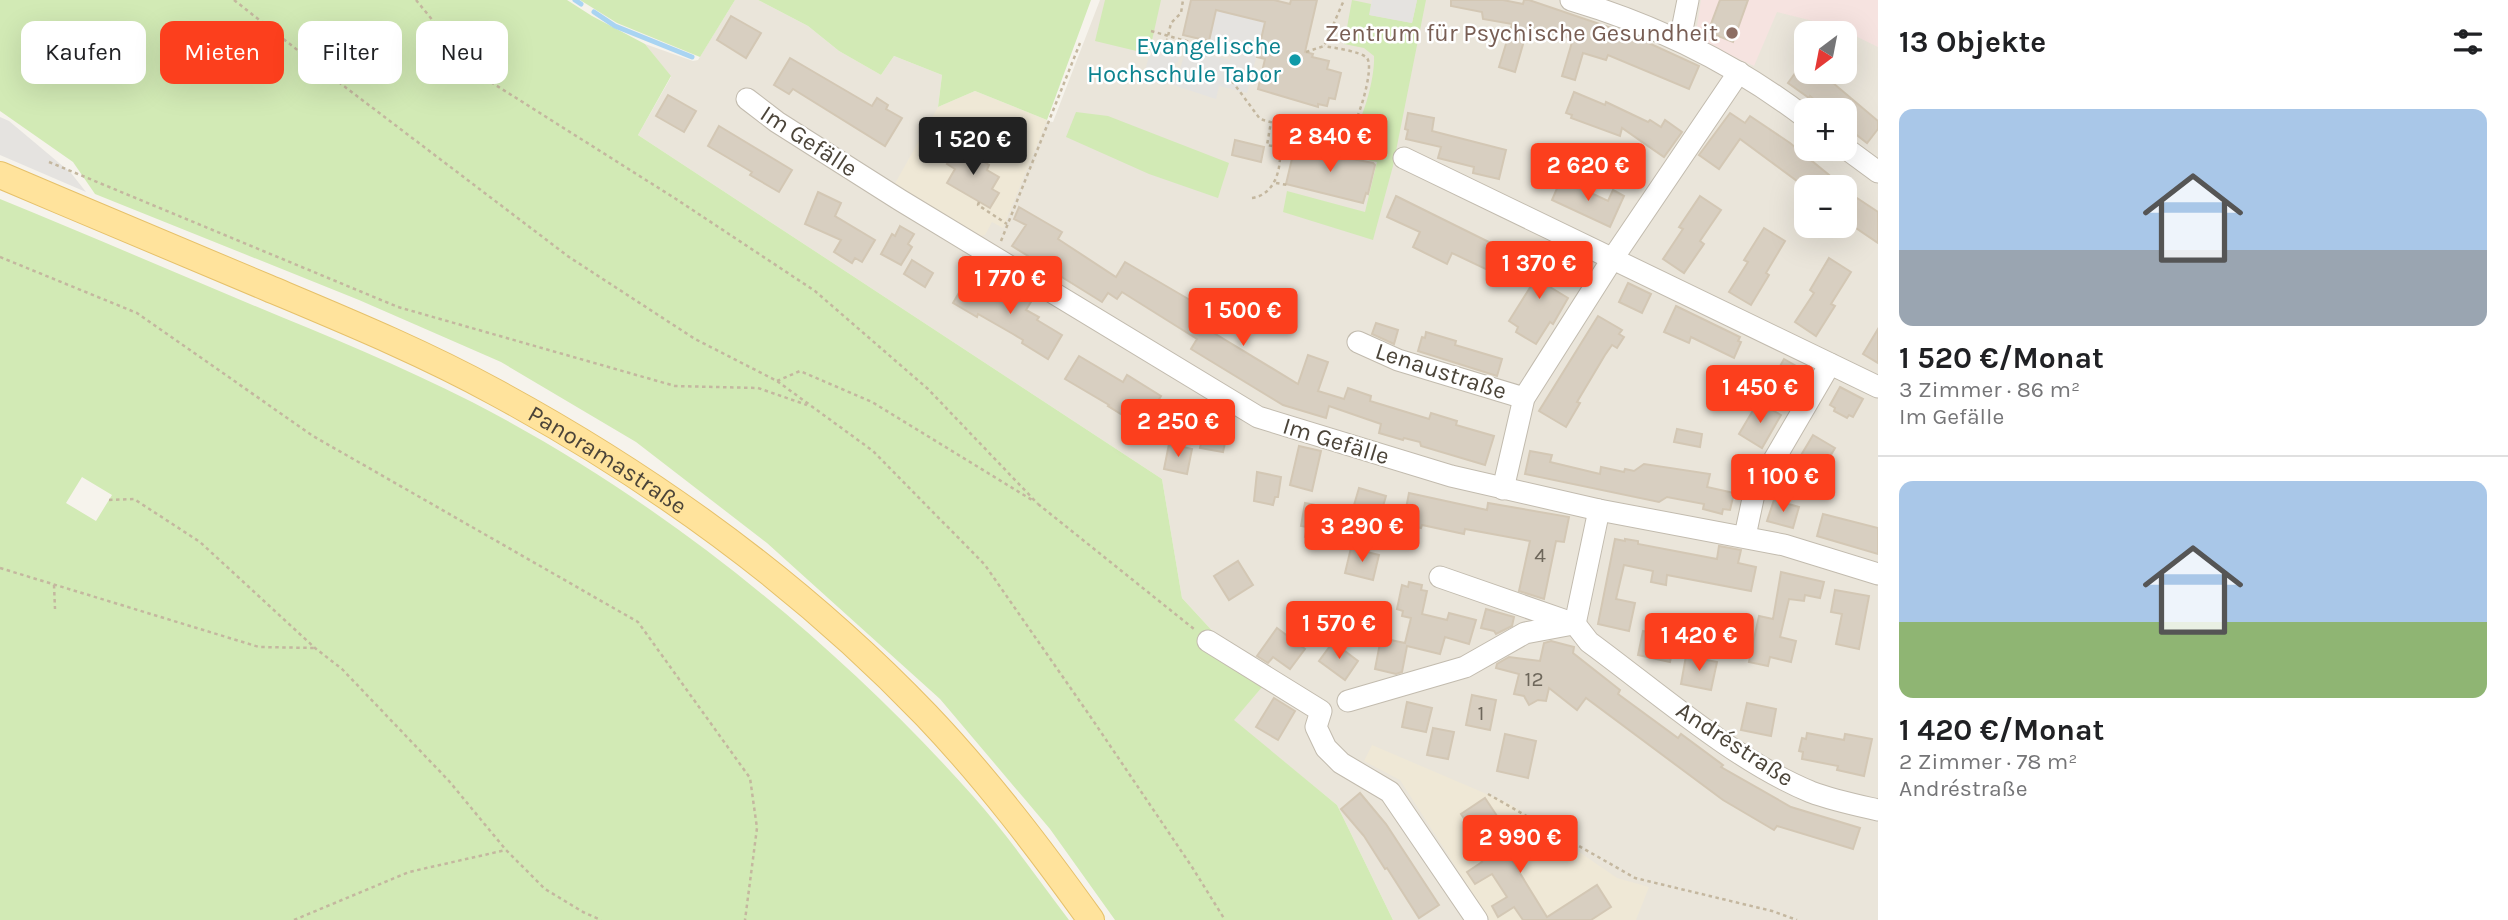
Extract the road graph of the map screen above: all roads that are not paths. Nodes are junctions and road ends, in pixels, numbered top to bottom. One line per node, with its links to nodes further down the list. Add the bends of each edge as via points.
1 (1571, 0): 4 (street)
2 (1630, 0): 4 (street)
3 (1688, 0): 5 (street)
4 (1609, 12): 5 (street)
5 (1680, 40): 6 (street)
6 (1739, 72): 8 (street); 13 (street, Lenaustraße)
7 (747, 99): 18 (street, Im Gefälle, via 788,130 1258,417)
8 (1794, 110)
9 (1857, 157): 11 (street)
10 (1404, 158): 13 (street)
11 (1878, 172)
12 (0, 174): 27 (main road, Panoramastraße, via 421,355 545,420 674,500 794,593 926,715 1021,825)
13 (1613, 258): 15 (street); 17 (street, Lenaustraße)
14 (1358, 342): 17 (street, Lenaustraße, via 1398,360)
15 (1830, 364): 16 (street); 20 (street, via 1754,494)
16 (1878, 387)
17 (1524, 398): 18 (street, Lenaustraße)
18 (1503, 489): 19 (street, Im Gefälle)
19 (1599, 510): 20 (street, Im Gefälle); 23 (street)
20 (1745, 536): 21 (street, Im Gefälle)
21 (1878, 574)
22 (1440, 577): 23 (street, Andréstraße)
23 (1575, 624): 25 (street, via 1525,633 1465,667); 26 (street, Andréstraße, via 1590,642 1774,774 1812,792)
24 (1208, 641): 28 (street, via 1321,711 1316,727 1326,748 1341,764 1391,792)
25 (1348, 701)
26 (1878, 810)
27 (1091, 920)
28 (1477, 920)

